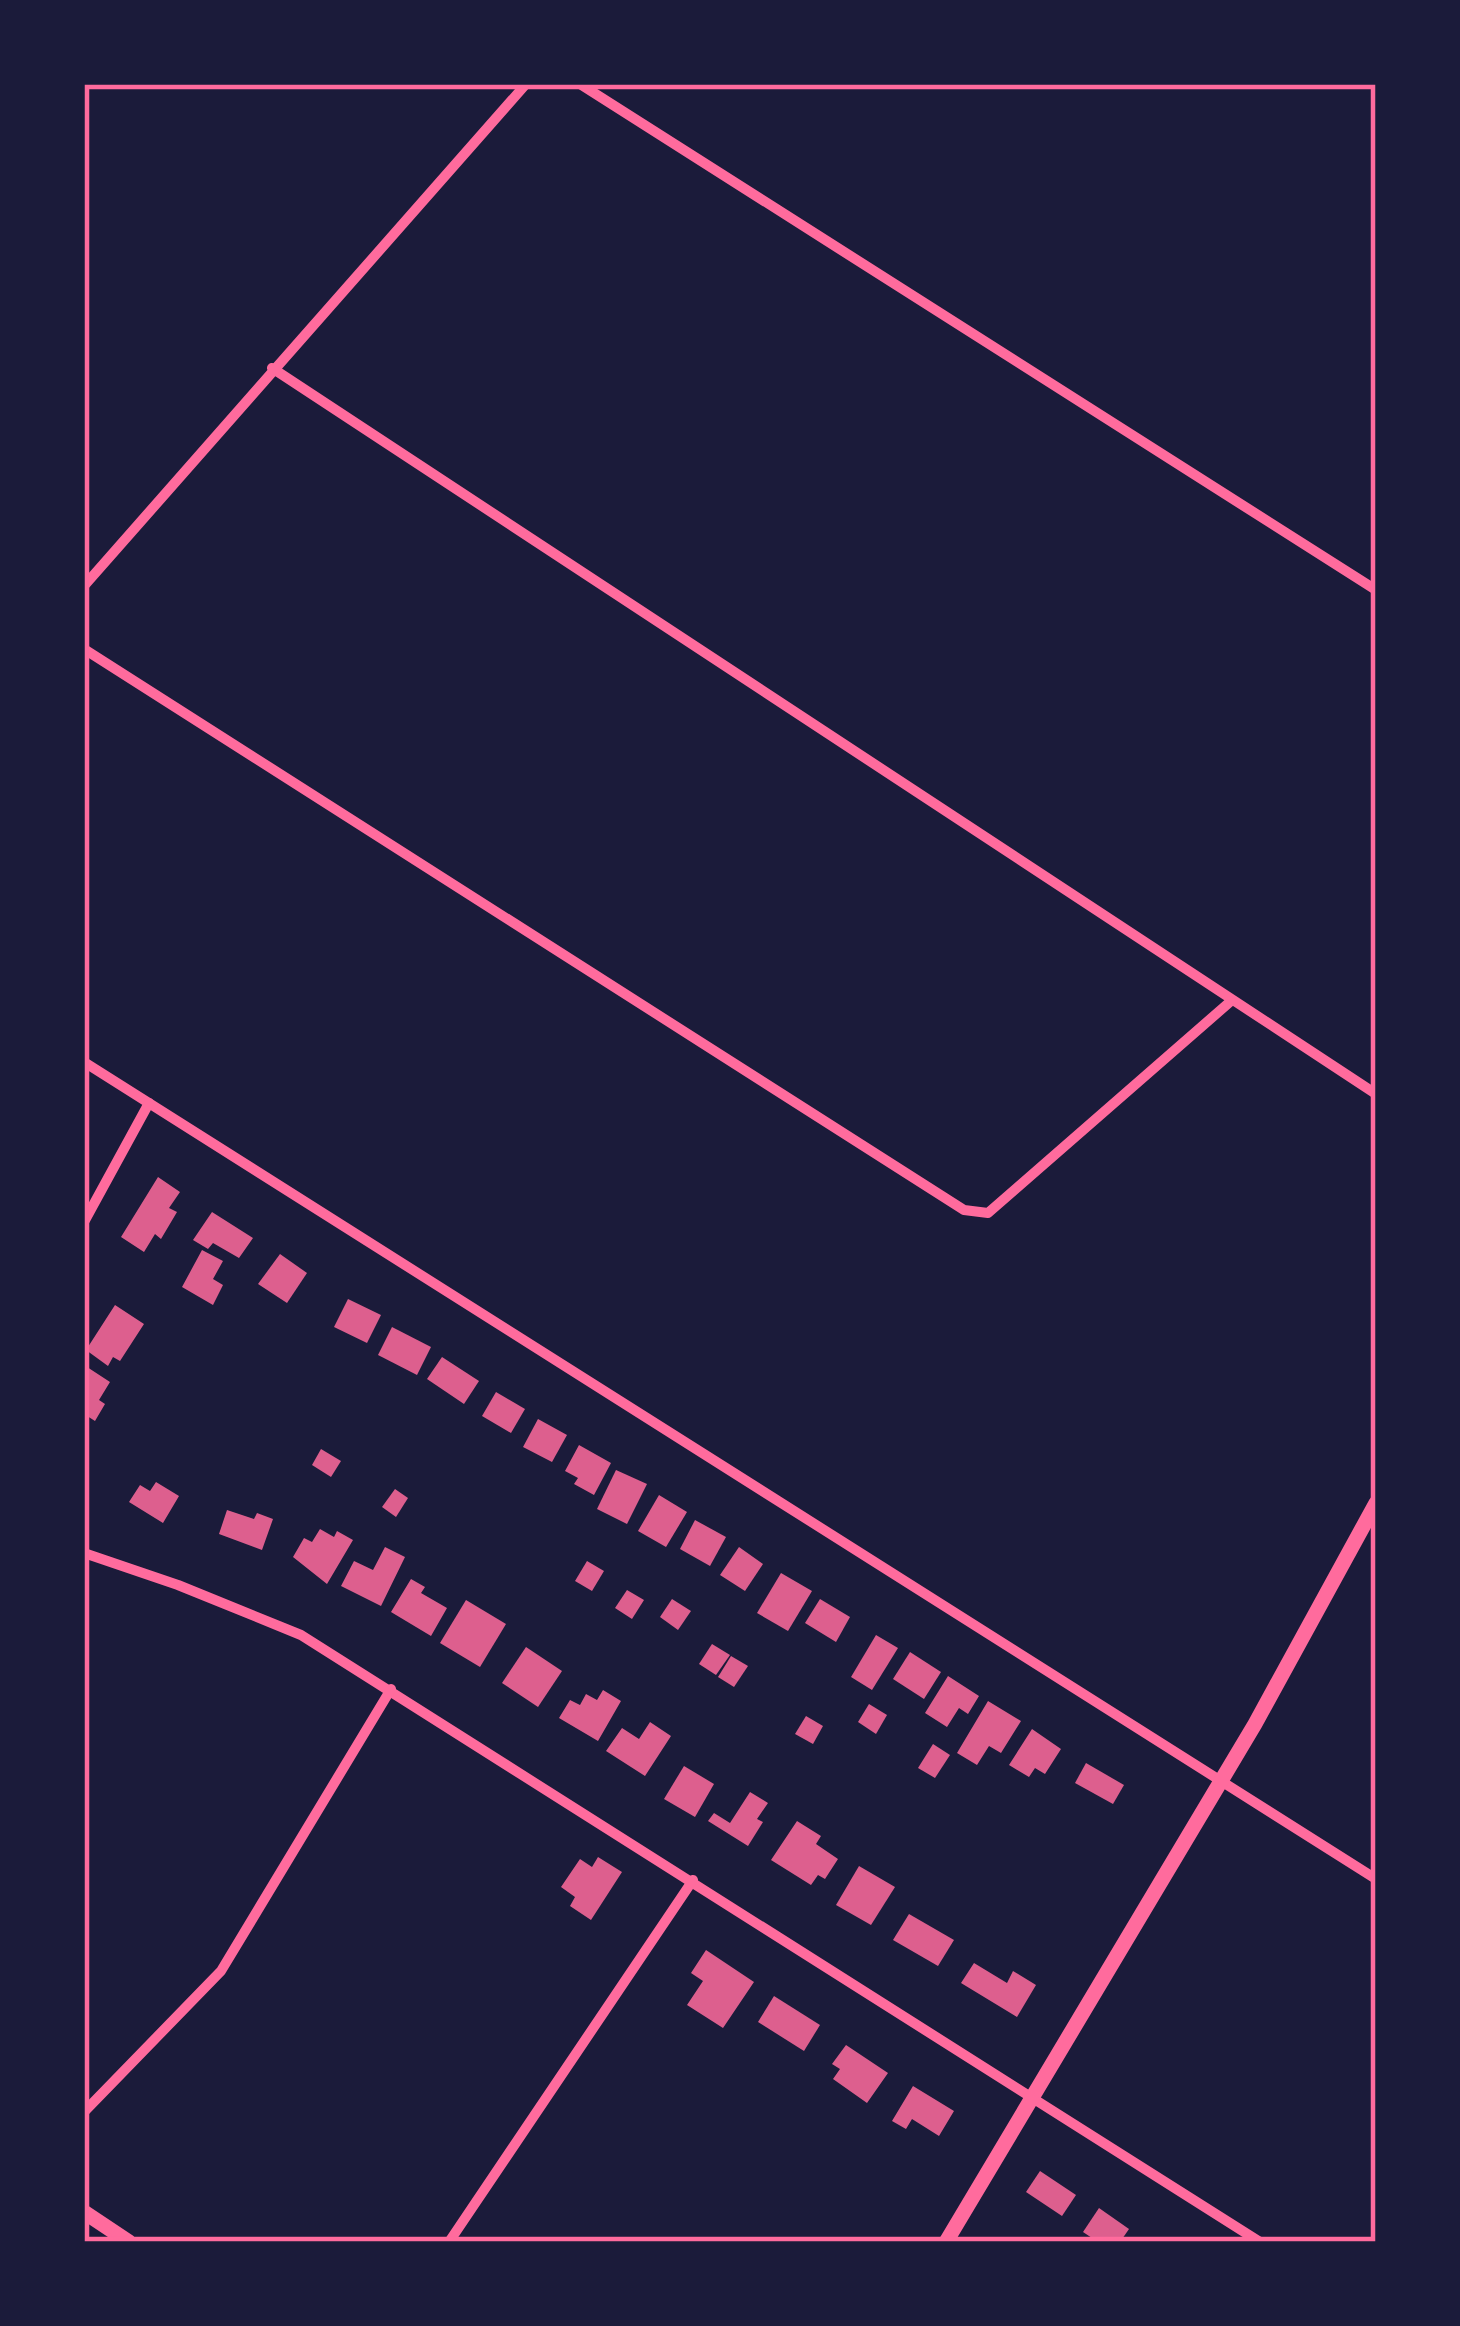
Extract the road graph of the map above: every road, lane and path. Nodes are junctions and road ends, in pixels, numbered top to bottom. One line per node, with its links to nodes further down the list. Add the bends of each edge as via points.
1 (526, 84): 3 (street)
2 (580, 84): 5 (street)
3 (272, 368): 4 (street); 7 (street)
4 (84, 586)
5 (1376, 590)
6 (84, 650): 7 (street, via 964,1210 988,1213)
7 (1232, 1000): 9 (street)
8 (84, 1062): 10 (street)
9 (1376, 1094)
10 (149, 1103): 11 (street); 15 (street)
11 (84, 1222)
12 (1376, 1503): 15 (main road)
13 (84, 1553): 14 (street, via 302,1634)
14 (391, 1689): 17 (street); 19 (street, via 221,1971)
15 (1222, 1779): 16 (street); 18 (main road)
16 (1376, 1879)
17 (693, 1880): 18 (street); 22 (street)
18 (1030, 2098): 23 (main road); 24 (street)
19 (84, 2112)
20 (84, 2212): 21 (main road)
21 (129, 2242)
22 (449, 2242)
23 (946, 2242)
24 (1260, 2242)

